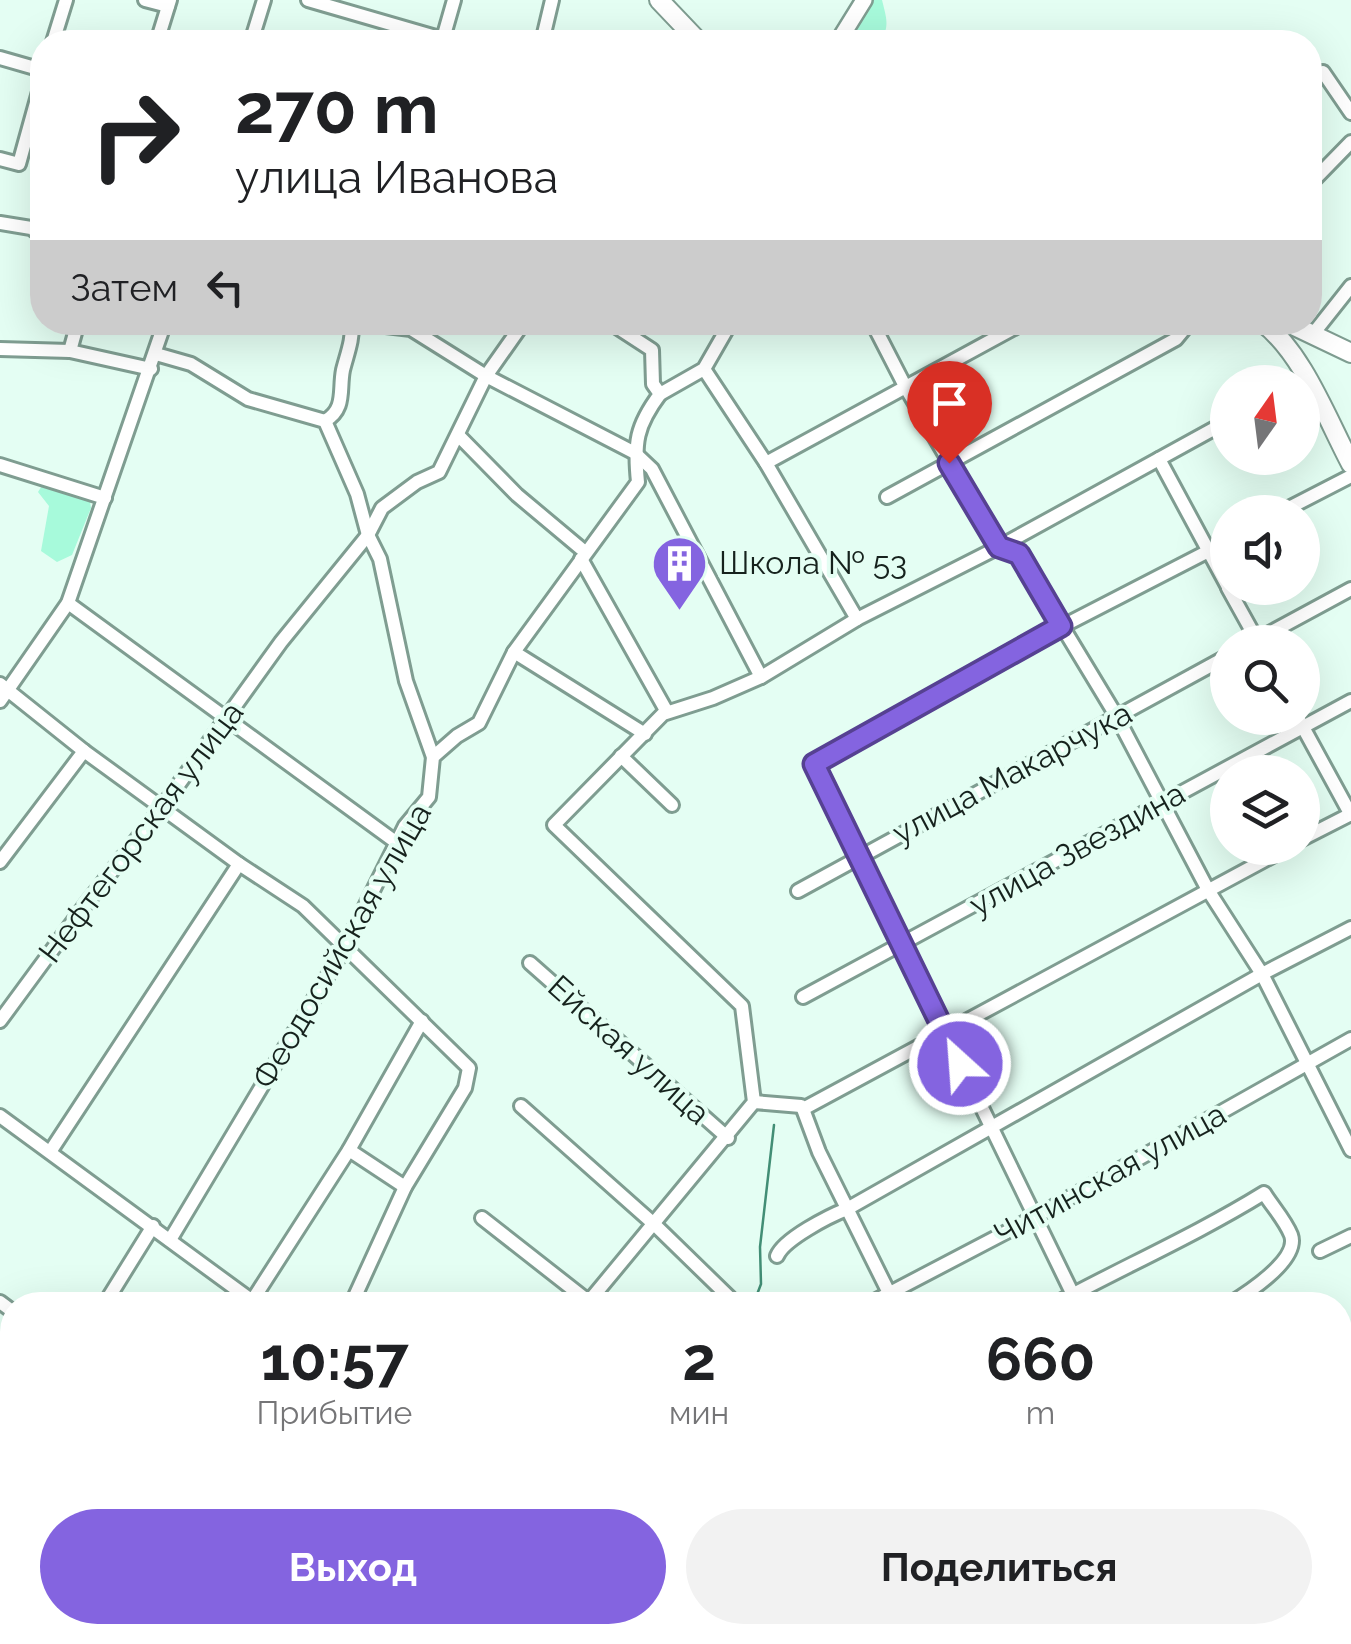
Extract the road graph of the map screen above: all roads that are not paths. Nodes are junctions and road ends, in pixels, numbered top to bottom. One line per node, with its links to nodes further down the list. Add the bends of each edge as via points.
1 (66, 0): 10 (street)
2 (145, 0): 9 (street)
3 (264, 0): 12 (street)
4 (308, 0): 13 (street)
5 (454, 0): 14 (street)
6 (552, 0): 15 (street)
7 (659, 0): 16 (highway)
8 (864, 0): 17 (main road)
9 (169, 3): 11 (street)
10 (57, 30)
11 (161, 30)
12 (255, 30)
13 (409, 30)
14 (448, 30)
15 (545, 30)
16 (688, 30)
17 (845, 30)
18 (0, 58): 19 (street)
19 (30, 67)
20 (1322, 73): 21 (street)
21 (1351, 113)
22 (30, 124): 24 (street, via 19,164)
23 (1351, 142): 25 (street)
24 (0, 158)
25 (1322, 172)
26 (0, 224): 27 (street)
27 (30, 228)
28 (1351, 286): 29 (street)
29 (1322, 320)
30 (74, 335): 44 (street)
31 (161, 335): 47 (street)
32 (351, 335): 55 (street, via 342,396)
33 (421, 335): 51 (street)
34 (515, 335): 51 (street, Нефтегорская улица)
35 (629, 335): 53 (street, via 652,350 653,384)
36 (724, 335): 50 (street)
37 (879, 335): 52 (street)
38 (1002, 335): 52 (street)
39 (1180, 335): 61 (street)
40 (1279, 335): 45 (highway)
41 (1304, 335): 45 (highway)
42 (1315, 335): 46 (highway)
43 (0, 349): 44 (street)
44 (70, 351): 49 (street)
45 (1292, 352): 48 (highway)
46 (1351, 352)
47 (156, 354): 49 (street); 55 (street, via 191,364 248,399)
48 (1296, 365)
49 (151, 368): 67 (street)
50 (704, 369): 53 (street); 60 (street)
51 (486, 376): 57 (street, Нефтегорская улица); 58 (street)
52 (906, 388): 60 (street); 61 (street)
53 (660, 394): 58 (street, Феодосийская улица, via 640,424)
54 (1320, 413): 62 (highway)
55 (325, 421): 68 (street)
56 (1210, 430): 59 (street)
57 (458, 435): 68 (street, Нефтегорская улица, via 439,472 382,508); 71 (street)
58 (635, 454): 71 (street, Феодосийская улица, via 638,482); 80 (street, via 652,469)
59 (1159, 459): 69 (street); 70 (street)
60 (766, 463): 75 (street)
61 (949, 463): 66 (street); 69 (street)
62 (1351, 464)
63 (0, 465): 67 (street)
64 (1351, 476): 65 (street)
65 (1314, 495)
66 (887, 497)
67 (105, 498): 74 (street)
68 (368, 535): 86 (street, Нефтегорская улица); 92 (street)
69 (999, 547): 75 (street); 77 (street, via 1019,554)
70 (1208, 552): 72 (street); 77 (street)
71 (583, 556): 78 (street, Феодосийская улица); 83 (street)
72 (1210, 556)
73 (1351, 589): 76 (street)
74 (68, 603): 81 (street); 86 (street)
75 (857, 618): 80 (street)
76 (1286, 625)
77 (1061, 626): 85 (street); 99 (street, via 814,764)
78 (514, 652): 87 (street); 92 (street, Феодосийская улица, via 479,723)
79 (1210, 666): 85 (street, улица Макарчука)
80 (761, 678): 83 (street)
81 (3, 691): 90 (street)
82 (1351, 701): 84 (street, улица Звездина)
83 (668, 712): 87 (street)
84 (1320, 714)
85 (1117, 717): 93 (street); 99 (street, улица Макарчука)
86 (226, 718): 94 (street, Нефтегорская улица); 98 (street)
87 (644, 734): 91 (street)
88 (1278, 735): 93 (street, улица Звездина)
89 (1308, 735): 96 (street)
90 (84, 751): 94 (street); 100 (street)
91 (621, 756): 95 (street); 116 (street, via 554,824 742,1006)
92 (433, 757): 98 (street, Феодосийская улица, via 429,797)
93 (1160, 802): 103 (street); 106 (street, улица Звездина)
94 (164, 806): 101 (street); 112 (street, Нефтегорская улица)
95 (672, 806)
96 (1351, 814): 97 (street)
97 (1320, 830)
98 (397, 843): 107 (street, Феодосийская улица)
99 (858, 856): 104 (street, улица Макарчука); 106 (street)
100 (0, 862)
101 (239, 864): 107 (street, via 303,906); 124 (street)
102 (1256, 865): 103 (street)
103 (1208, 890): 109 (street); 113 (street)
104 (798, 891)
105 (1351, 928): 109 (street)
106 (901, 946): 110 (street, улица Звездина); 113 (street)
107 (345, 948): 111 (street); 132 (street, Феодосийская улица)
108 (530, 963): 121 (street, Ейская улица)
109 (1262, 974): 115 (street); 120 (street)
110 (804, 997)
111 (422, 1020): 123 (street); 125 (street, via 469,1068 465,1088)
112 (0, 1021)
113 (944, 1032): 118 (street); 120 (street)
114 (1351, 1039): 115 (street, Читинская улица)
115 (1306, 1064): 122 (street); 127 (street, Читинская улица)
116 (754, 1102): 118 (street); 121 (street)
117 (521, 1106): 129 (street)
118 (804, 1109): 126 (street)
119 (0, 1116): 124 (street)
120 (992, 1126): 126 (street); 127 (street)
121 (728, 1138): 129 (street)
122 (1350, 1145)
123 (349, 1150): 125 (street); 137 (street)
124 (50, 1152): 130 (street)
125 (405, 1187): 138 (street)
126 (847, 1209): 134 (street, via 789,1240); 142 (street)
127 (1035, 1217): 143 (street, Читинская улица); 144 (street)
128 (482, 1218): 139 (street)
129 (655, 1225): 140 (street); 141 (street)
130 (153, 1226): 132 (street); 135 (street)
131 (1351, 1236): 133 (street)
132 (170, 1240): 136 (street)
133 (1320, 1251)
134 (776, 1256)
135 (112, 1292)
136 (239, 1292)
137 (261, 1292)
138 (356, 1292)
139 (574, 1292)
140 (599, 1292)
141 (724, 1292)
142 (888, 1292)
143 (904, 1292)
144 (1072, 1292)
145 (1089, 1292): 146 (street, via 1264,1193 1292,1245)
146 (1248, 1292)

